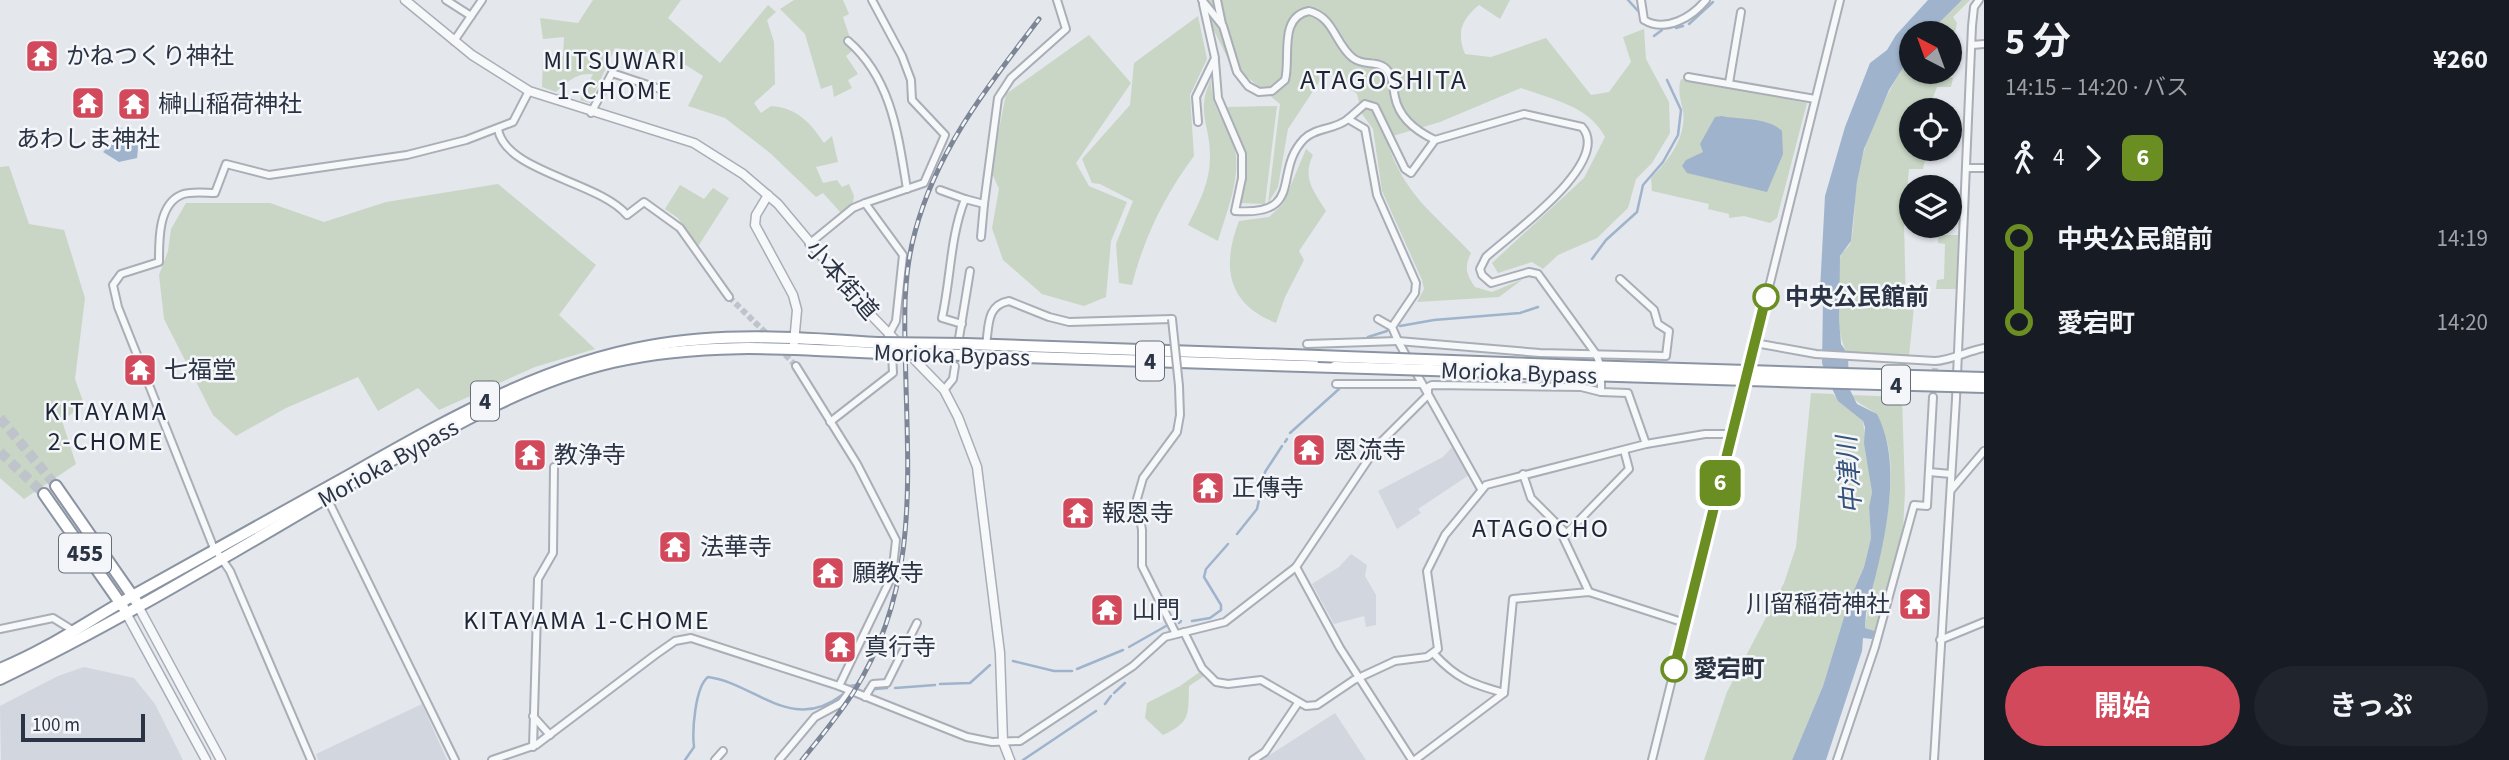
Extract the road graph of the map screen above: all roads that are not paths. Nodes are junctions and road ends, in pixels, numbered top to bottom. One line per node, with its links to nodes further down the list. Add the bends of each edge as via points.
1 (405, 0): 15 (street, 小本街道)
2 (446, 0): 13 (street)
3 (481, 0): 13 (street)
4 (872, 0): 32 (street, via 902,56 912,100 946,135 924,183)
5 (1057, 0): 37 (street, via 1066,29 1011,78 998,98)
6 (1217, 0): 14 (street)
7 (1641, 0): 8 (street, via 1644,20 1650,24 1686,18)
8 (1706, 0)
9 (1840, 0): 24 (street)
10 (1979, 0): 18 (street, via 1973,7)
11 (1202, 2): 14 (street); 19 (street)
12 (1741, 12): 21 (street)
13 (471, 16): 15 (street)
14 (1223, 26): 29 (street, via 1242,81 1253,90 1266,92 1285,79 1293,23 1303,12 1317,13 1353,58 1387,69 1400,113 1418,131)
15 (454, 41): 23 (street, 小本街道)
16 (848, 41): 32 (street, via 868,61 889,101)
17 (1984, 44): 18 (street)
18 (1972, 45): 31 (street)
19 (1215, 61): 26 (street, via 1218,98 1242,154 1235,211 1264,212 1275,206 1303,140); 27 (street, via 1196,97)
20 (1688, 77): 21 (street)
21 (1729, 83): 24 (street)
22 (660, 89): 25 (street, via 612,73)
23 (529, 91): 25 (street, 小本街道); 28 (street, via 513,122)
24 (1815, 99): 49 (street)
25 (591, 113): 34 (street, 小本街道, via 694,144)
26 (1348, 119): 29 (street, via 1365,104 1375,107 1411,173); 45 (street, via 1364,129 1377,195 1416,283)
27 (1198, 122)
28 (498, 129): 42 (street, via 500,140 515,153 549,173 587,187 627,215 645,202 663,214 680,228); 87 (street, via 373,162 269,175 226,164 215,193 182,194 169,203 159,234 159,262 121,274 113,285)
29 (1435, 139): 56 (street, via 1524,114 1582,127 1588,134 1588,152 1575,176 1486,257 1480,269 1491,283 1538,274)
30 (1984, 168): 31 (street)
31 (1966, 169): 55 (street)
32 (907, 189): 36 (street)
33 (940, 190): 35 (street)
34 (768, 195): 39 (street, 小本街道); 48 (street, via 755,225 793,295 797,310)
35 (965, 199): 37 (street); 44 (street, via 952,236 942,318)
36 (865, 203): 39 (street); 46 (street, via 903,255 895,321)
37 (984, 204): 38 (street)
38 (981, 237)
39 (809, 244): 46 (street, 小本街道)
40 (970, 271): 44 (street)
41 (1620, 279): 56 (street, via 1669,331 1667,356)
42 (729, 297)
43 (1378, 319): 45 (street)
44 (962, 324): 53 (street)
45 (1392, 327): 47 (street)
46 (888, 332): 68 (street, 小本街道); 72 (street, via 893,373)
47 (1398, 341): 52 (street); 56 (street); 66 (street)
48 (794, 343): 53 (highway, Morioka Bypass / 4, bridge, via 876,348); 85 (highway, Morioka Bypass / 4, via 682,350 582,371 465,420); 87 (highway, Morioka Bypass / 4, via 723,338 653,345 541,377 480,403)
49 (1755, 343): 55 (street, via 1935,364); 62 (street)
50 (1307, 344): 52 (street)
51 (986, 345): 53 (highway, Morioka Bypass / 4); 57 (highway, Morioka Bypass / 4); 97 (street, bridge, via 991,313 997,304 1009,300 1069,322 1171,318 1179,386 1177,432 1143,478 1137,499 1142,566)
52 (1324, 345): 57 (street)
53 (964, 346): 60 (highway, Morioka Bypass / 4, bridge, via 1335,367)
54 (1984, 348): 55 (street)
55 (1957, 353): 80 (street)
56 (1596, 354): 61 (street)
57 (1318, 356): 60 (highway, Morioka Bypass / 4, bridge)
58 (796, 366): 72 (street)
59 (955, 366): 68 (street, via 953,379)
60 (1586, 370): 61 (highway, Morioka Bypass / 4)
61 (1601, 372): 62 (highway, Morioka Bypass / 4); 69 (street)
62 (1745, 377): 63 (highway, Morioka Bypass / 4); 73 (street)
63 (1808, 377): 64 (highway, Morioka Bypass / 4, bridge); 67 (highway, Morioka Bypass / 4, bridge)
64 (1984, 378)
65 (1336, 384): 66 (street)
66 (1422, 384): 70 (street)
67 (1984, 387)
68 (944, 390): 110 (street, 小本街道, via 977,467 1000,653)
69 (1601, 392): 70 (street, via 1581,387 1432,385); 74 (street, via 1628,393)
70 (1428, 395): 82 (street); 88 (street, via 1378,445)
71 (1933, 397): 78 (street)
72 (830, 422): 103 (street, via 893,530 897,549 892,576)
73 (1732, 434): 74 (street); 94 (street)
74 (1646, 444): 75 (street)
75 (1624, 450): 79 (street); 86 (street, via 1629,468)
76 (1984, 451): 83 (street)
77 (554, 467): 108 (street, via 553,553 538,579)
78 (1929, 472): 80 (street); 124 (street, via 1927,506 1914,505 1875,647)
79 (1522, 474): 82 (street); 86 (street, via 1531,498)
80 (1951, 474): 83 (street)
81 (56, 486): 90 (highway, 455)
82 (1480, 489): 99 (street, via 1446,535 1427,572 1439,643)
83 (1950, 491): 98 (street)
84 (44, 494): 91 (highway, 455)
85 (327, 498): 87 (highway, Morioka Bypass / 4); 116 (street)
86 (1566, 533): 89 (street, via 1563,537)
87 (219, 555): 90 (highway, Morioka Bypass / 4); 115 (street)
88 (1296, 568): 97 (street, via 1224,622); 101 (street)
89 (1590, 593): 94 (street); 105 (street, via 1513,599)
90 (136, 601): 91 (highway, Morioka Bypass / 4); 114 (street)
91 (123, 608): 96 (highway, Morioka Bypass / 4); 102 (highway, Morioka Bypass / 4); 113 (street)
92 (1984, 622): 98 (street)
93 (917, 623): 106 (street, via 887,683 873,684)
94 (1685, 624): 123 (street)
95 (0, 629): 96 (street, via 53,618)
96 (75, 632): 100 (highway, Morioka Bypass / 4)
97 (1180, 633): 107 (street, via 1216,681 1261,680); 110 (street, via 1165,637 1133,666 1020,741)
98 (1940, 640): 125 (street)
99 (1434, 654): 101 (street, via 1395,661); 105 (street, via 1452,674)
100 (0, 669)
101 (1359, 679): 107 (street, via 1317,705); 122 (street)
102 (0, 680)
103 (839, 686): 104 (street); 109 (street, via 691,638 675,641 655,654)
104 (850, 691): 106 (street); 119 (street, via 841,703 815,717)
105 (1504, 694): 122 (street)
106 (865, 697): 110 (street, via 967,737)
107 (1298, 703): 121 (street, via 1265,752)
108 (533, 716): 109 (street); 111 (street)
109 (550, 736): 111 (street)
110 (1003, 742): 120 (street, 小本街道)
111 (533, 747): 117 (street)
112 (723, 751): 118 (street)
113 (206, 760)
114 (221, 760)
115 (311, 760)
116 (455, 760)
117 (492, 760)
118 (715, 760)
119 (779, 760)
120 (1010, 760)
121 (1253, 760)
122 (1414, 760)
123 (1652, 760)
124 (1837, 760)
125 (1934, 760)

